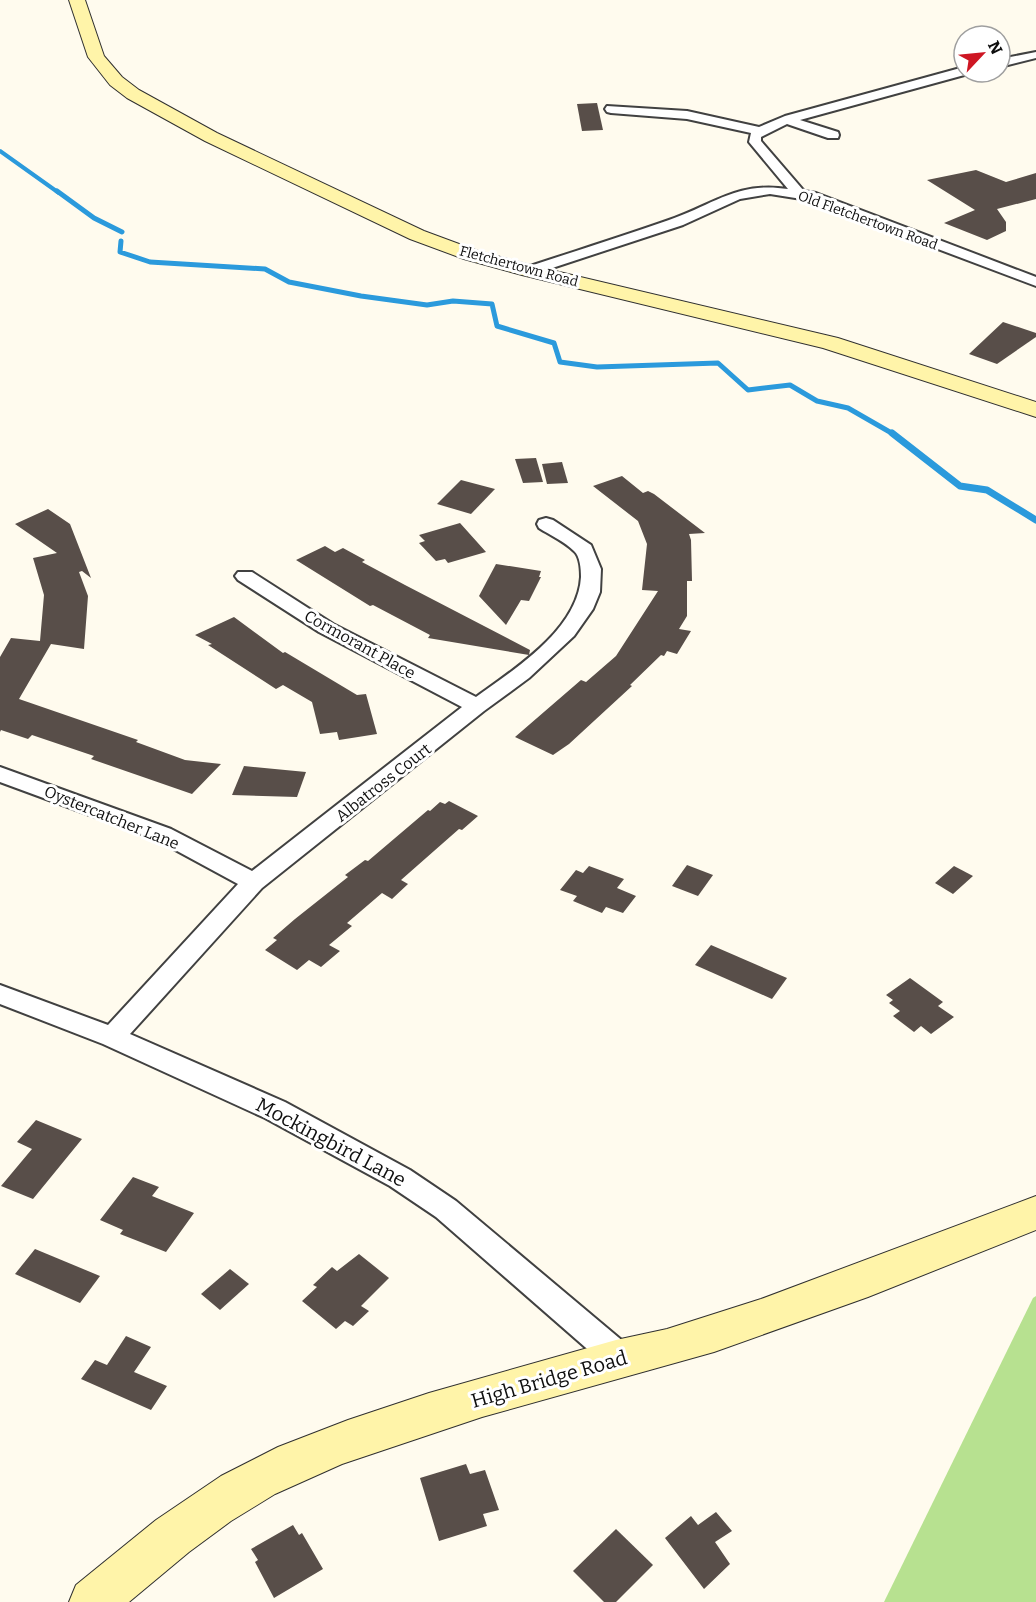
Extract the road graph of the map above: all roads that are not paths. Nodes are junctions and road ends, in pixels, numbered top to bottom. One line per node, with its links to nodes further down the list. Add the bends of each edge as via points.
1 (77, 0): 10 (street, Fletchertown Road, via 90,44 102,66 133,94 159,110 417,235)
2 (1036, 55): 3 (street)
3 (1012, 60)
4 (952, 74): 6 (street)
5 (611, 109): 7 (street, via 678,114)
6 (788, 120): 7 (street); 8 (street)
7 (760, 131): 9 (street, via 755,142)
8 (833, 135)
9 (799, 193): 10 (street, Old Fletchertown Road, via 770,190 737,195 678,222); 11 (street, Old Fletchertown Road)
10 (529, 271): 12 (street, Fletchertown Road, via 830,343)
11 (1036, 282)
12 (1036, 410)
13 (546, 524): 15 (street, Albatross Court, via 584,549 591,569 584,609 567,632 522,674)
14 (245, 576): 15 (street, Cormorant Place, via 326,628)
15 (477, 706): 17 (street, Albatross Court)
16 (0, 774): 17 (street, Oystercatcher Lane, via 163,834)
17 (254, 882): 19 (street, Albatross Court)
18 (0, 994): 19 (street, Mockingbird Lane)
19 (112, 1037): 21 (street, Mockingbird Lane, via 275,1110 400,1178 446,1209)
20 (1036, 1213): 21 (street, High Bridge Road, via 852,1287 665,1348)
21 (620, 1358): 22 (street, High Bridge Road, via 441,1409 298,1461 225,1500)
22 (93, 1602)

